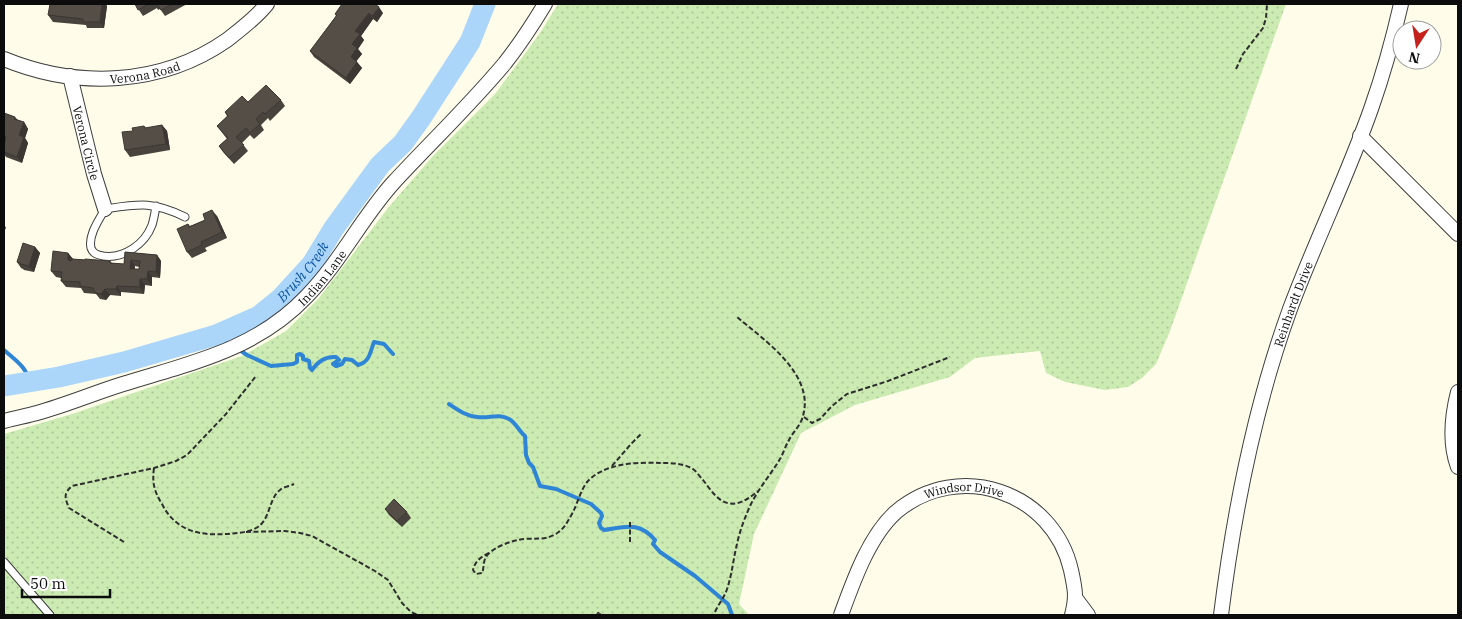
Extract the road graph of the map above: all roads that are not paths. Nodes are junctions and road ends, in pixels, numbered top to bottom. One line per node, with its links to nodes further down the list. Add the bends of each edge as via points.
1 (267, 4): 5 (street, Verona Road, via 239,31 187,62 137,77)
2 (545, 4): 12 (street, Indian Lane, via 506,62 383,194 331,268 289,313 258,336 212,357)
3 (1401, 4): 6 (street, Reinhardt Drive, via 1385,66)
4 (4, 58): 5 (street, Verona Road, via 20,65)
5 (70, 76): 8 (street, Verona Circle)
6 (1360, 136): 10 (street); 20 (street, Reinhardt Drive, via 1289,311 1266,382 1229,550)
7 (156, 206): 8 (lane, via 137,204); 8 (lane, via 152,225 143,240 126,253 107,256 97,255 91,246 93,232); 9 (lane)
8 (105, 209)
9 (185, 217)
10 (1458, 234)
11 (1458, 392): 13 (street, via 1452,442)
12 (4, 421)
13 (1458, 467)
14 (4, 562): 16 (lane)
15 (1076, 599): 17 (street, Windsor Drive, via 1069,560 1061,541 1037,512 997,490 962,486 929,493 890,518 871,545); 18 (street, Windsor Drive); 19 (street)
16 (50, 615)
17 (841, 615)
18 (1072, 615)
19 (1088, 615)
20 (1221, 615)

